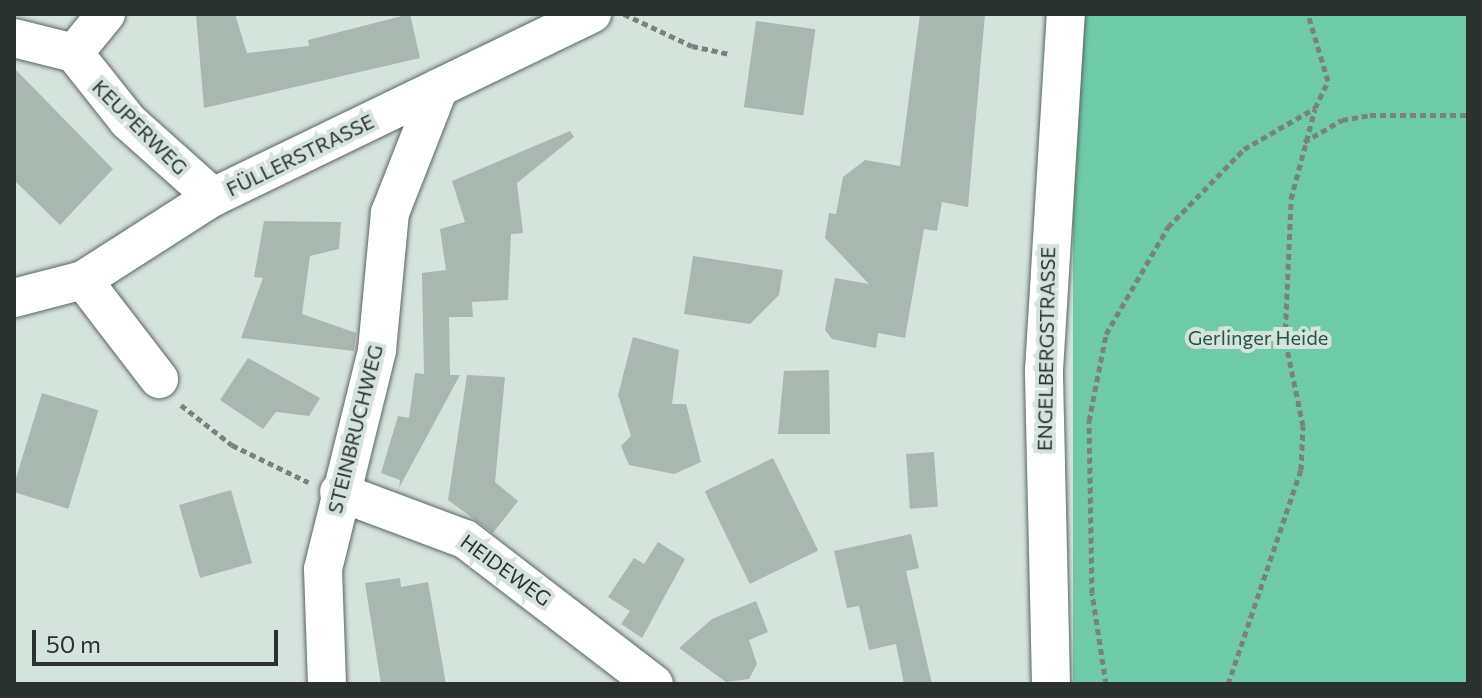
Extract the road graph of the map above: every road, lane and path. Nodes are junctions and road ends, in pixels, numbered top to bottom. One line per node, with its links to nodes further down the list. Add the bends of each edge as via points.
1 (106, 14): 7 (street)
2 (592, 14): 9 (street, FÜLLERSTRASSE)
3 (623, 14): 8 (path, via 692,46)
4 (1066, 14): 21 (street, ENGELBERGSTRASSE, via 1044,370)
5 (1308, 14): 10 (path, via 1328,81)
6 (14, 38): 7 (street)
7 (74, 53): 13 (street, KEUPERWEG, via 128,121)
8 (730, 54)
9 (439, 88): 13 (street, FÜLLERSTRASSE); 18 (street, STEINBRUCHWEG, via 395,187 377,350)
10 (1315, 108): 12 (path); 22 (path, via 1244,149 1168,227 1106,334 1089,421 1092,593)
11 (1468, 115): 12 (path, via 1356,117)
12 (1304, 142): 23 (path, via 1291,199 1285,339 1303,426 1301,470)
13 (213, 197): 14 (street, FÜLLERSTRASSE)
14 (83, 280): 15 (street, FÜLLERSTRASSE); 16 (street)
15 (14, 298)
16 (159, 379)
17 (197, 421): 18 (path, via 288,476)
18 (329, 489): 19 (street, STEINBRUCHWEG, via 323,569); 20 (street, HEIDEWEG, via 465,539)
19 (327, 684)
20 (654, 684)
21 (1051, 684)
22 (1106, 684)
23 (1228, 684)

